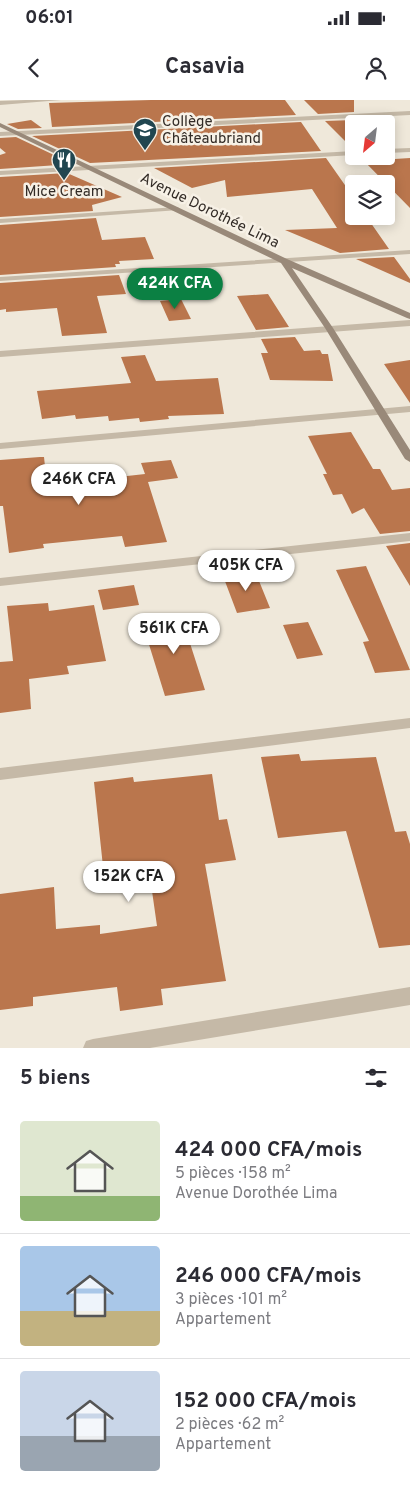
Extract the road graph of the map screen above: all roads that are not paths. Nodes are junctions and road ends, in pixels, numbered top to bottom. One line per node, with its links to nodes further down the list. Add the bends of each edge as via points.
1 (58, 100): 2 (street)
2 (0, 103)
3 (410, 113): 5 (street)
4 (0, 126): 5 (main road, Avenue Dorothée Lima)
5 (16, 133): 6 (street); 10 (main road, Avenue Dorothée Lima)
6 (0, 134)
7 (410, 150): 8 (street)
8 (395, 151)
9 (345, 154): 10 (street)
10 (91, 168): 11 (street); 12 (main road, Avenue Dorothée Lima)
11 (0, 173)
12 (177, 209): 13 (street); 15 (main road, Avenue Dorothée Lima)
13 (0, 221)
14 (410, 252): 15 (street)
15 (284, 261): 16 (street); 17 (main road, Avenue Dorothée Lima); 19 (main road)
16 (0, 279)
17 (410, 316)
18 (410, 323): 19 (street)
19 (329, 328): 20 (street); 22 (main road)
20 (0, 354)
21 (410, 409): 22 (street)
22 (380, 412): 23 (street); 24 (main road)
23 (0, 446)
24 (410, 459)
25 (410, 537): 26 (street)
26 (0, 582)
27 (410, 723): 28 (street)
28 (0, 774)
29 (410, 996): 30 (street)
30 (93, 1048)

